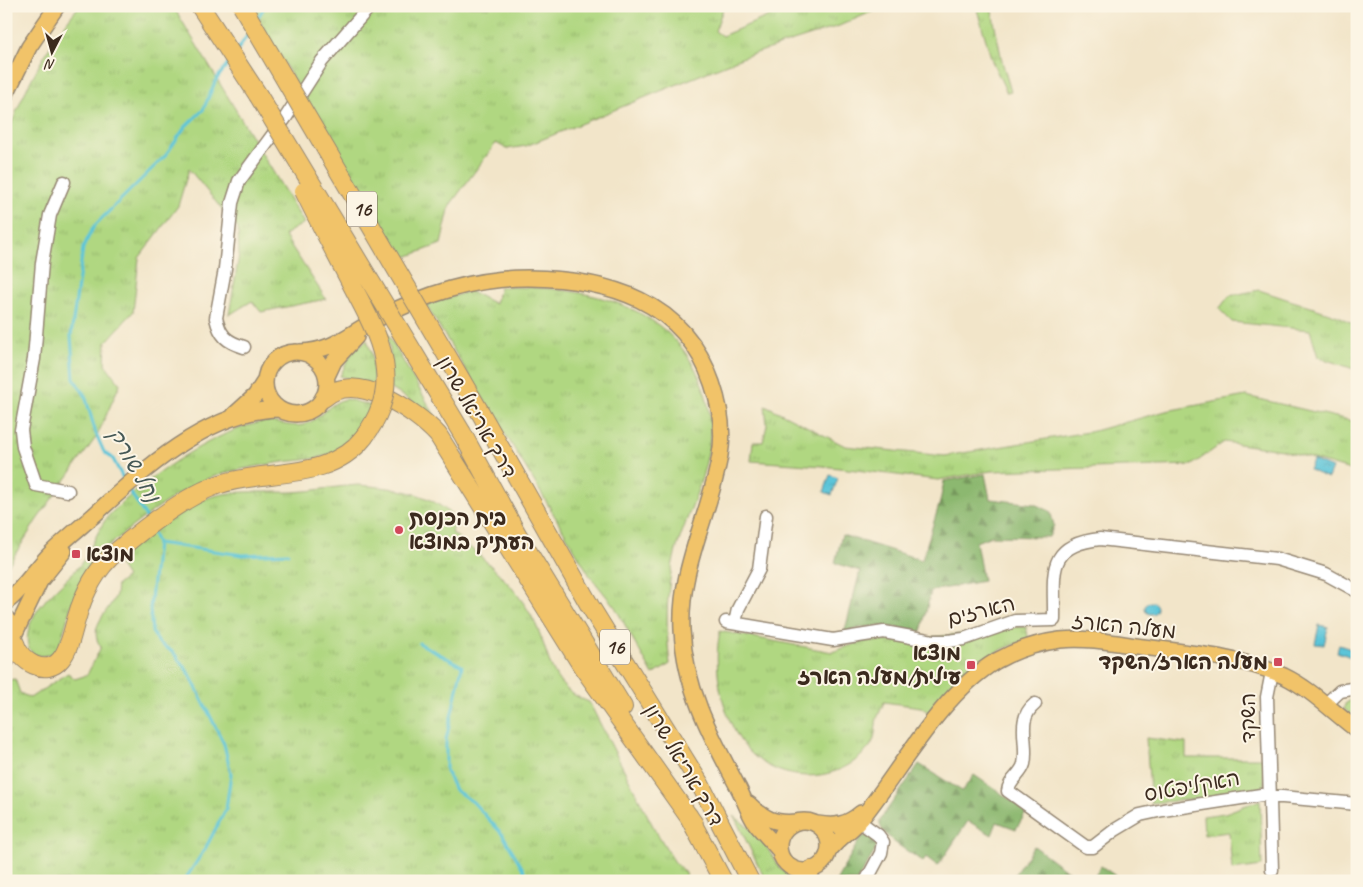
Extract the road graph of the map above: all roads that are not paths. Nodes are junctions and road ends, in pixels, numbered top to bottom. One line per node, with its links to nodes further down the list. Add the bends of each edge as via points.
1 (58, 6): 5 (main road, via 29,47)
2 (200, 6): 6 (highway, דרך אריאל שרון / 16)
3 (242, 6): 44 (highway, דרך אריאל שרון / 16, bridge, via 590,606 700,784)
4 (370, 6): 9 (street, via 322,61 234,192 216,318 222,336 228,342)
5 (6, 94)
6 (258, 95): 24 (highway, bridge, via 365,310 382,352 386,381 383,403 364,437 351,451 329,464 217,485 188,498 126,544 90,584 66,651 58,662 45,666 32,664 19,654); 37 (highway, דרך אריאל שרון / 16, bridge, via 462,433 517,534)
7 (64, 182): 16 (street, via 50,215 42,264 34,359 21,430 23,447 36,485)
8 (376, 319): 10 (main road, via 321,350); 11 (main road, via 342,351); 31 (main road, via 449,288 495,280 562,280 610,288 645,302 670,319 690,340 715,393 721,454 689,560 683,597 684,652 690,682 705,724)
9 (244, 347)
10 (300, 352): 11 (main road, via 316,358); 12 (main road, via 285,353 277,358 268,369)
11 (327, 376): 13 (main road)
12 (264, 382): 14 (main road, via 269,400); 15 (main road, via 255,396)
13 (324, 398): 14 (main road, via 314,409 302,414); 37 (highway, via 332,392 347,389 375,394 409,409 438,435 582,666)
14 (279, 409): 15 (main road, via 255,411)
15 (225, 422): 18 (main road, via 193,437 142,472)
16 (68, 491)
17 (766, 516): 21 (street, הארזים, via 759,570 730,623 833,640 884,632 948,642 1015,621 1054,620 1056,568 1060,555 1078,544 1100,540 1277,560 1321,572)
18 (83, 525): 19 (main road); 24 (main road, via 40,581)
19 (35, 570): 20 (main road); 22 (main road)
20 (6, 587)
21 (1357, 591)
22 (6, 602)
23 (6, 618): 24 (main road)
24 (15, 639): 25 (main road)
25 (6, 661)
26 (1272, 672): 29 (main road, מעלה הארז, via 1300,685); 32 (street, השקד, via 1266,697); 33 (main road, מעלה הארז, via 1222,659 1091,640 1062,640 1027,647 995,662 964,686)
27 (1357, 688): 29 (street, via 1340,692)
28 (1035, 704): 32 (street, האקליפטוס, via 1024,722 1024,766 1008,791 1086,847 1093,847 1131,820 1152,812)
29 (1325, 705): 30 (main road, מעלה הארז)
30 (1357, 730)
31 (740, 790): 35 (main road, via 749,804 768,819); 39 (main road, via 757,824)
32 (1270, 794): 34 (street, האקליפטוס); 41 (street, השקד)
33 (876, 801): 36 (main road, מעלה הארז); 38 (main road, מעלה הארז, via 850,822 832,826)
34 (1357, 804)
35 (796, 822): 38 (main road); 39 (main road, via 784,830)
36 (860, 822): 40 (main road, מעלה הארז); 45 (street, via 878,834 883,842 881,854)
37 (694, 824): 43 (highway, דרך אריאל שרון / 16)
38 (818, 824): 40 (main road, via 829,840)
39 (779, 850): 42 (main road, via 790,867)
40 (829, 851): 42 (main road)
41 (1272, 870)
42 (808, 876)
43 (723, 881)
44 (750, 881)
45 (866, 881)

